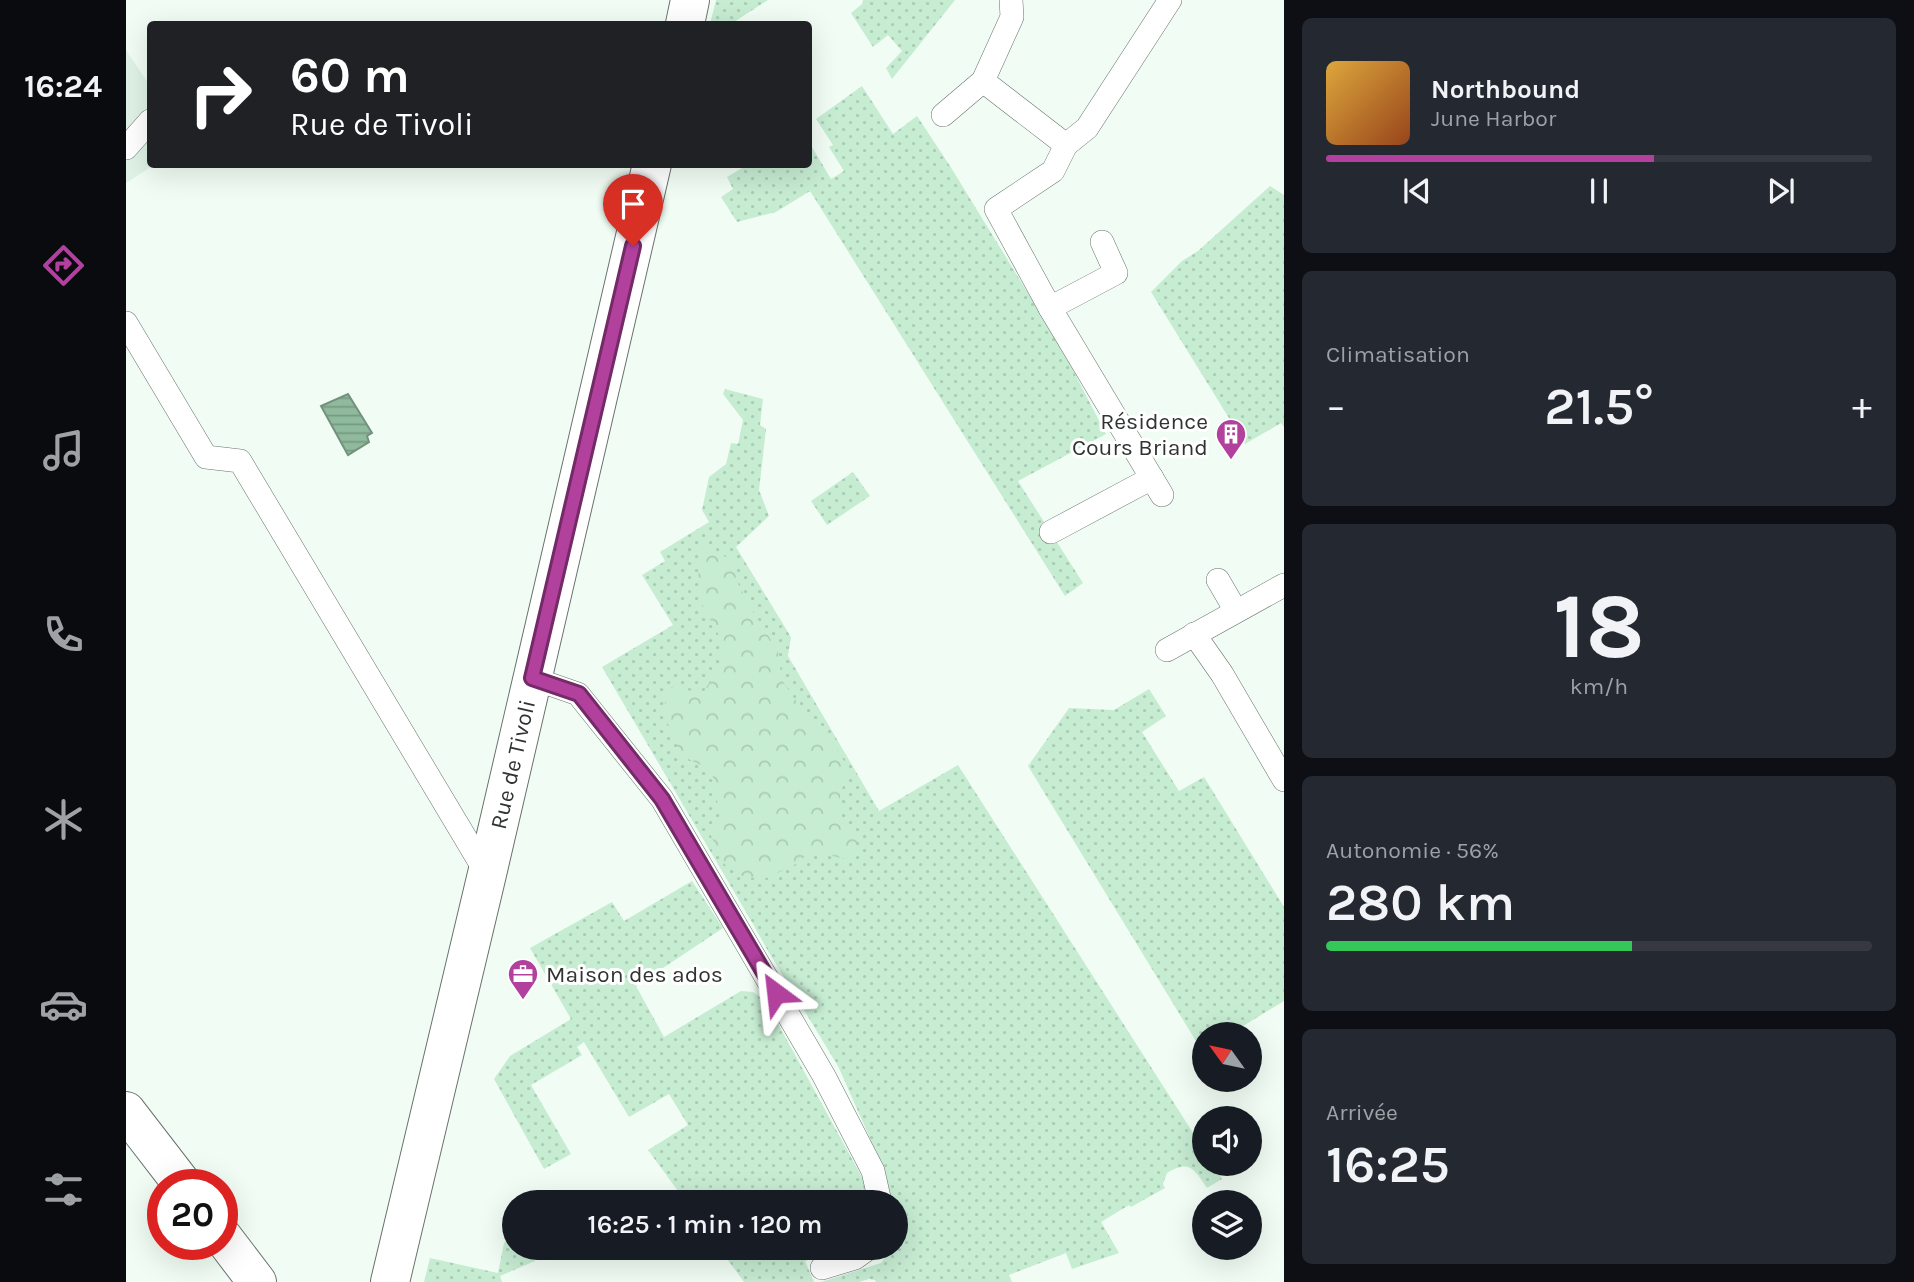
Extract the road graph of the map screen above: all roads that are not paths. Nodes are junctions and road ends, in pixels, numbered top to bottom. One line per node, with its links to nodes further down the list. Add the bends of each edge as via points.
1 (690, 0): 4 (street)
2 (1011, 0): 5 (lane, via 1012,17)
3 (1170, 0): 8 (lane, via 1087,128)
4 (686, 21)
5 (982, 81): 6 (lane); 8 (lane)
6 (943, 115)
7 (147, 124): 9 (lane)
8 (1066, 145): 12 (lane, via 1053,171 996,209)
9 (126, 148)
10 (651, 168): 20 (street, Rue de Tivoli)
11 (1102, 242): 12 (lane, via 1116,273)
12 (1050, 308): 14 (lane, via 1157,486)
13 (126, 323): 22 (lane, via 205,457 240,461)
14 (1051, 532)
15 (1218, 580): 17 (lane)
16 (1284, 585): 17 (lane)
17 (1236, 611): 18 (lane)
18 (1194, 634): 19 (lane); 21 (lane)
19 (1167, 650)
20 (532, 678): 22 (street, Rue de Tivoli); 25 (lane, via 579,694 662,799 824,1076 873,1171)
21 (1284, 780)
22 (487, 874): 30 (street, Rue de Tivoli)
23 (126, 1111): 24 (street)
24 (171, 1169)
25 (877, 1190)
26 (238, 1258): 29 (street)
27 (848, 1260): 28 (lane)
28 (822, 1268)
29 (257, 1282)
30 (390, 1282)

